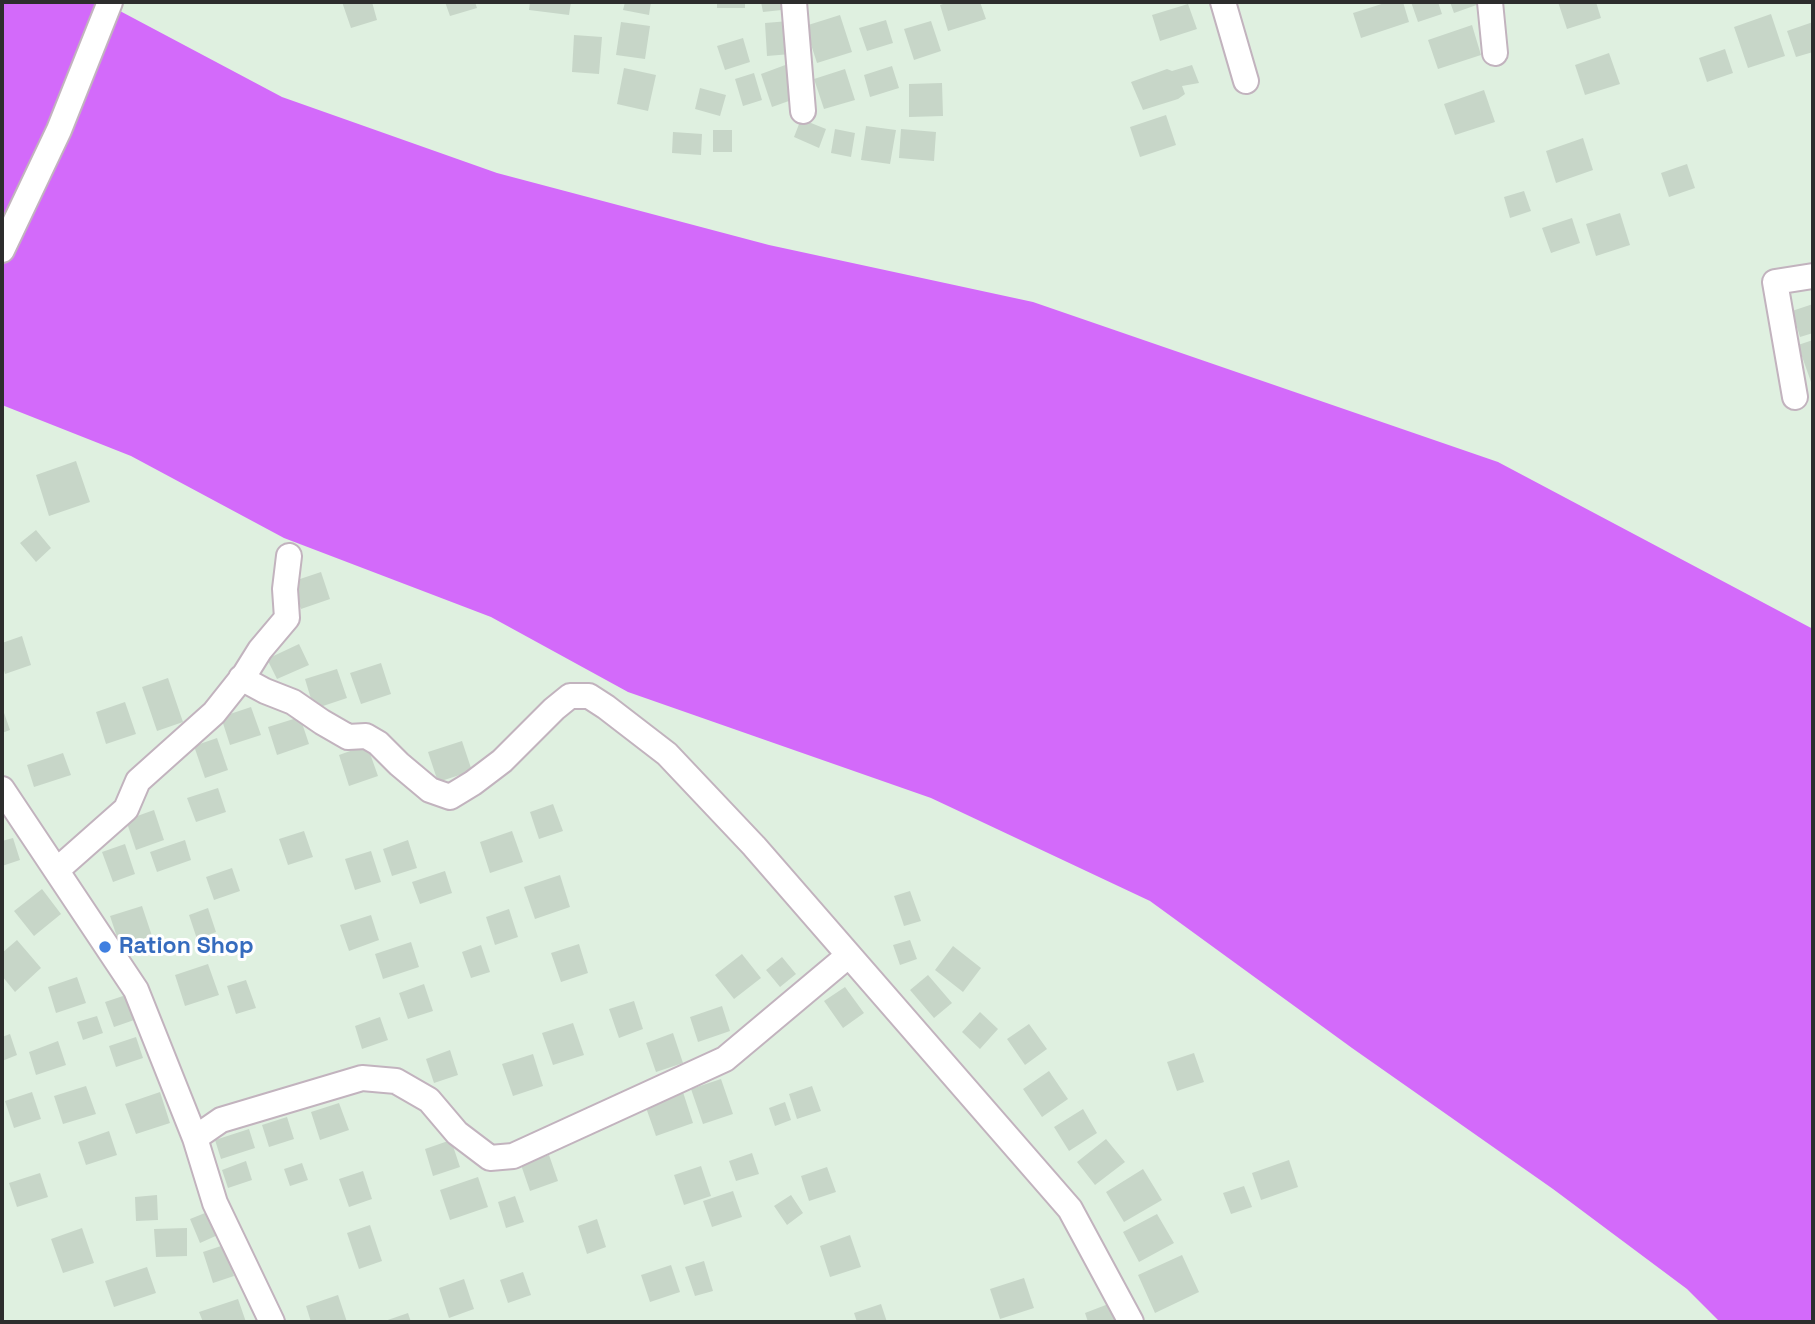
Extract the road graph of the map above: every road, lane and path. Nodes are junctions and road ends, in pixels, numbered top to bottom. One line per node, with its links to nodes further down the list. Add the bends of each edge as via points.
1 (110, 2): 8 (street, via 59,130)
2 (794, 2): 7 (street)
3 (1223, 2): 6 (street)
4 (1490, 2): 5 (street)
5 (1495, 53)
6 (1246, 81)
7 (803, 111)
8 (2, 250)
9 (1813, 276): 10 (street, via 1775,282)
10 (1795, 397)
11 (289, 556): 12 (street, via 287,618)
12 (241, 678): 14 (street, via 214,712 138,781 126,809); 15 (street, via 293,702 348,737 366,736 430,790 450,796 502,761 570,696 589,696 667,754)
13 (2, 789): 14 (street)
14 (57, 870): 16 (street, via 136,990)
15 (849, 955): 16 (street, via 725,1059 513,1156 490,1158 457,1133 429,1100 396,1081 362,1078 220,1120); 18 (street, via 1070,1209)
16 (195, 1138): 17 (street, via 215,1203)
17 (272, 1322)
18 (1131, 1322)

